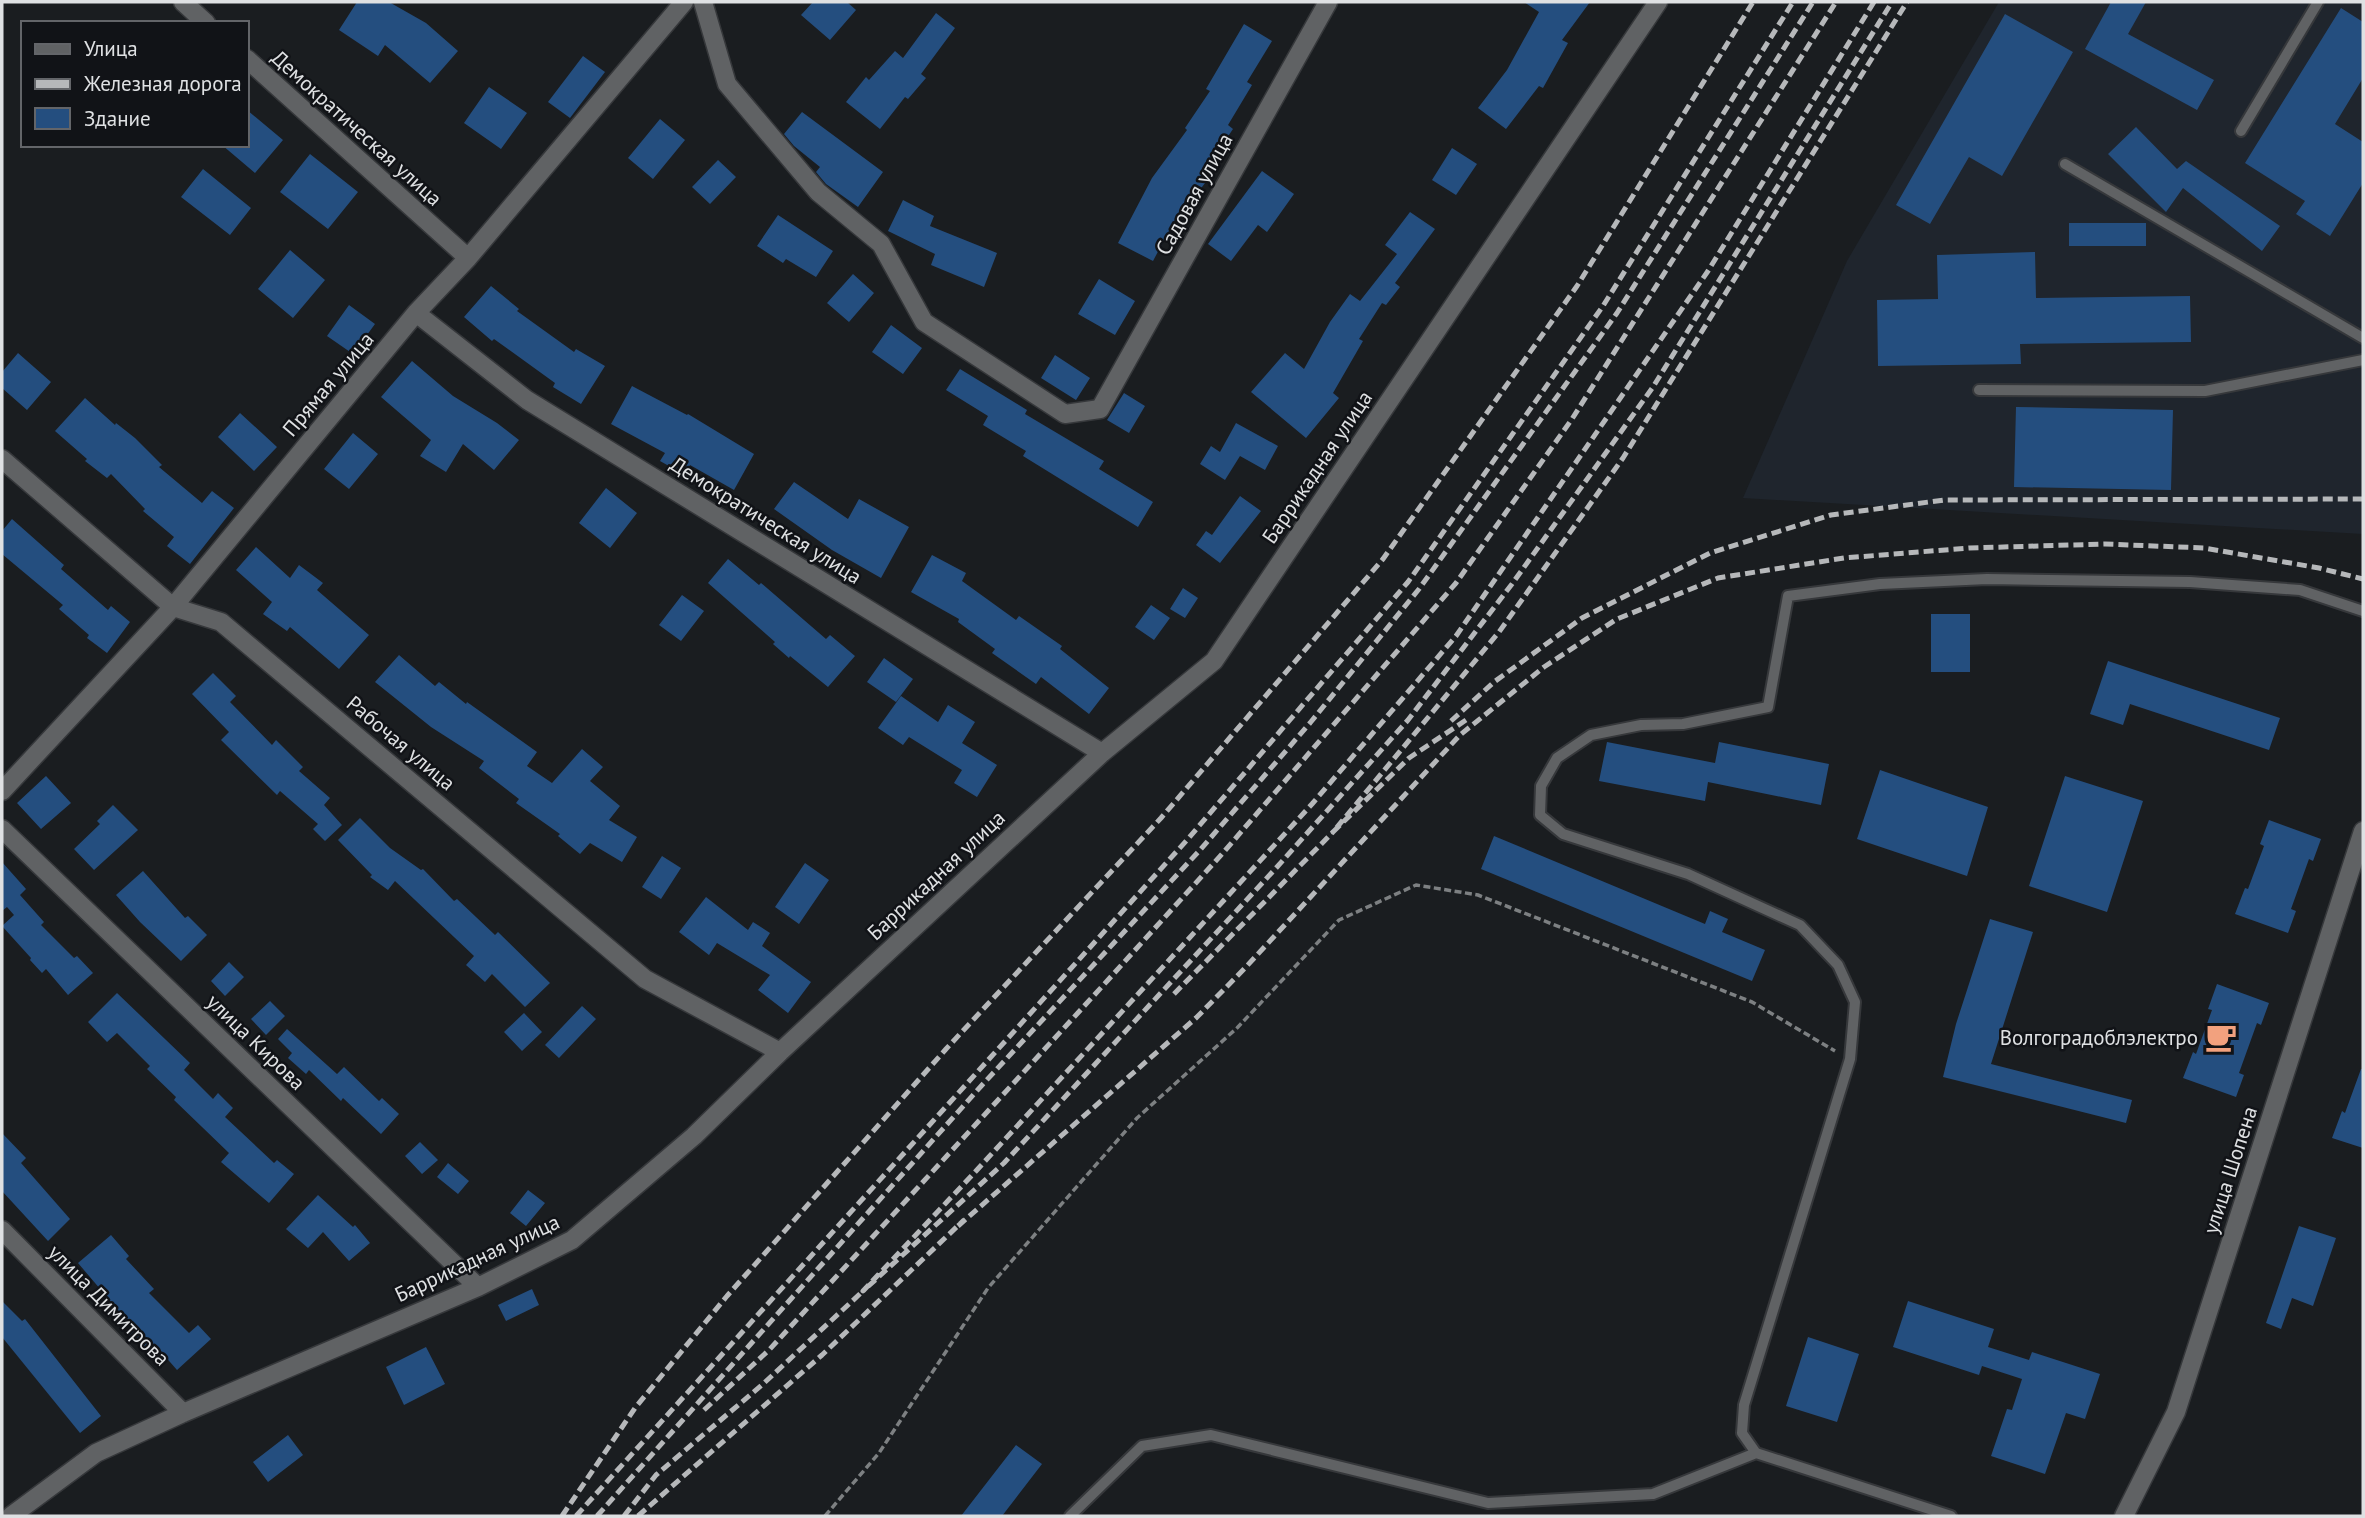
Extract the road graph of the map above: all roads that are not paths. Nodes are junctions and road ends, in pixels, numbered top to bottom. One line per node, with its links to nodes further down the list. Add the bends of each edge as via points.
1 (183, 2): 7 (street)
2 (684, 2): 11 (street, Прямая улица)
3 (703, 2): 4 (street, Садовая улица, via 727,84 818,192 881,244 923,322 1065,414 1100,409)
4 (1328, 2)
5 (1658, 2): 19 (street, Баррикадная улица, via 1214,661)
6 (2318, 2): 9 (lane)
7 (204, 21)
8 (248, 60): 11 (street, Демократическая улица)
9 (2241, 131)
10 (2065, 163): 13 (lane)
11 (468, 258): 12 (street, Прямая улица)
12 (416, 313): 17 (street, Прямая улица); 19 (street, Демократическая улица, via 527,400)
13 (2363, 338)
14 (2363, 360): 15 (lane, via 2205,391)
15 (1979, 390)
16 (2, 459): 17 (street, Рабочая улица)
17 (173, 607): 20 (street, Прямая улица); 23 (street, Рабочая улица, via 222,622 645,979)
18 (2363, 611): 27 (lane, via 2300,590 2176,582 1987,579 1881,584 1788,596 1768,707 1683,724 1641,725 1591,735 1557,758 1541,786 1540,815 1563,834 1688,874 1800,925 1838,965 1855,1002 1850,1059 1744,1405 1741,1433)
19 (1102, 752): 23 (street, Баррикадная улица)
20 (2, 791)
21 (2, 829): 25 (street, улица Кирова)
22 (2363, 831): 31 (street, улица Шопена, via 2176,1412)
23 (780, 1052): 25 (street, Баррикадная улица, via 694,1136 572,1240)
24 (2, 1230): 26 (street, улица Димитрова)
25 (478, 1287): 26 (street, Баррикадная улица)
26 (183, 1413): 28 (street, Баррикадная улица, via 96,1453)
27 (1756, 1453): 29 (lane, via 1653,1494 1488,1503 1211,1435 1142,1446); 30 (lane)
28 (10, 1516)
29 (1070, 1516)
30 (1951, 1516)
31 (2124, 1516)

